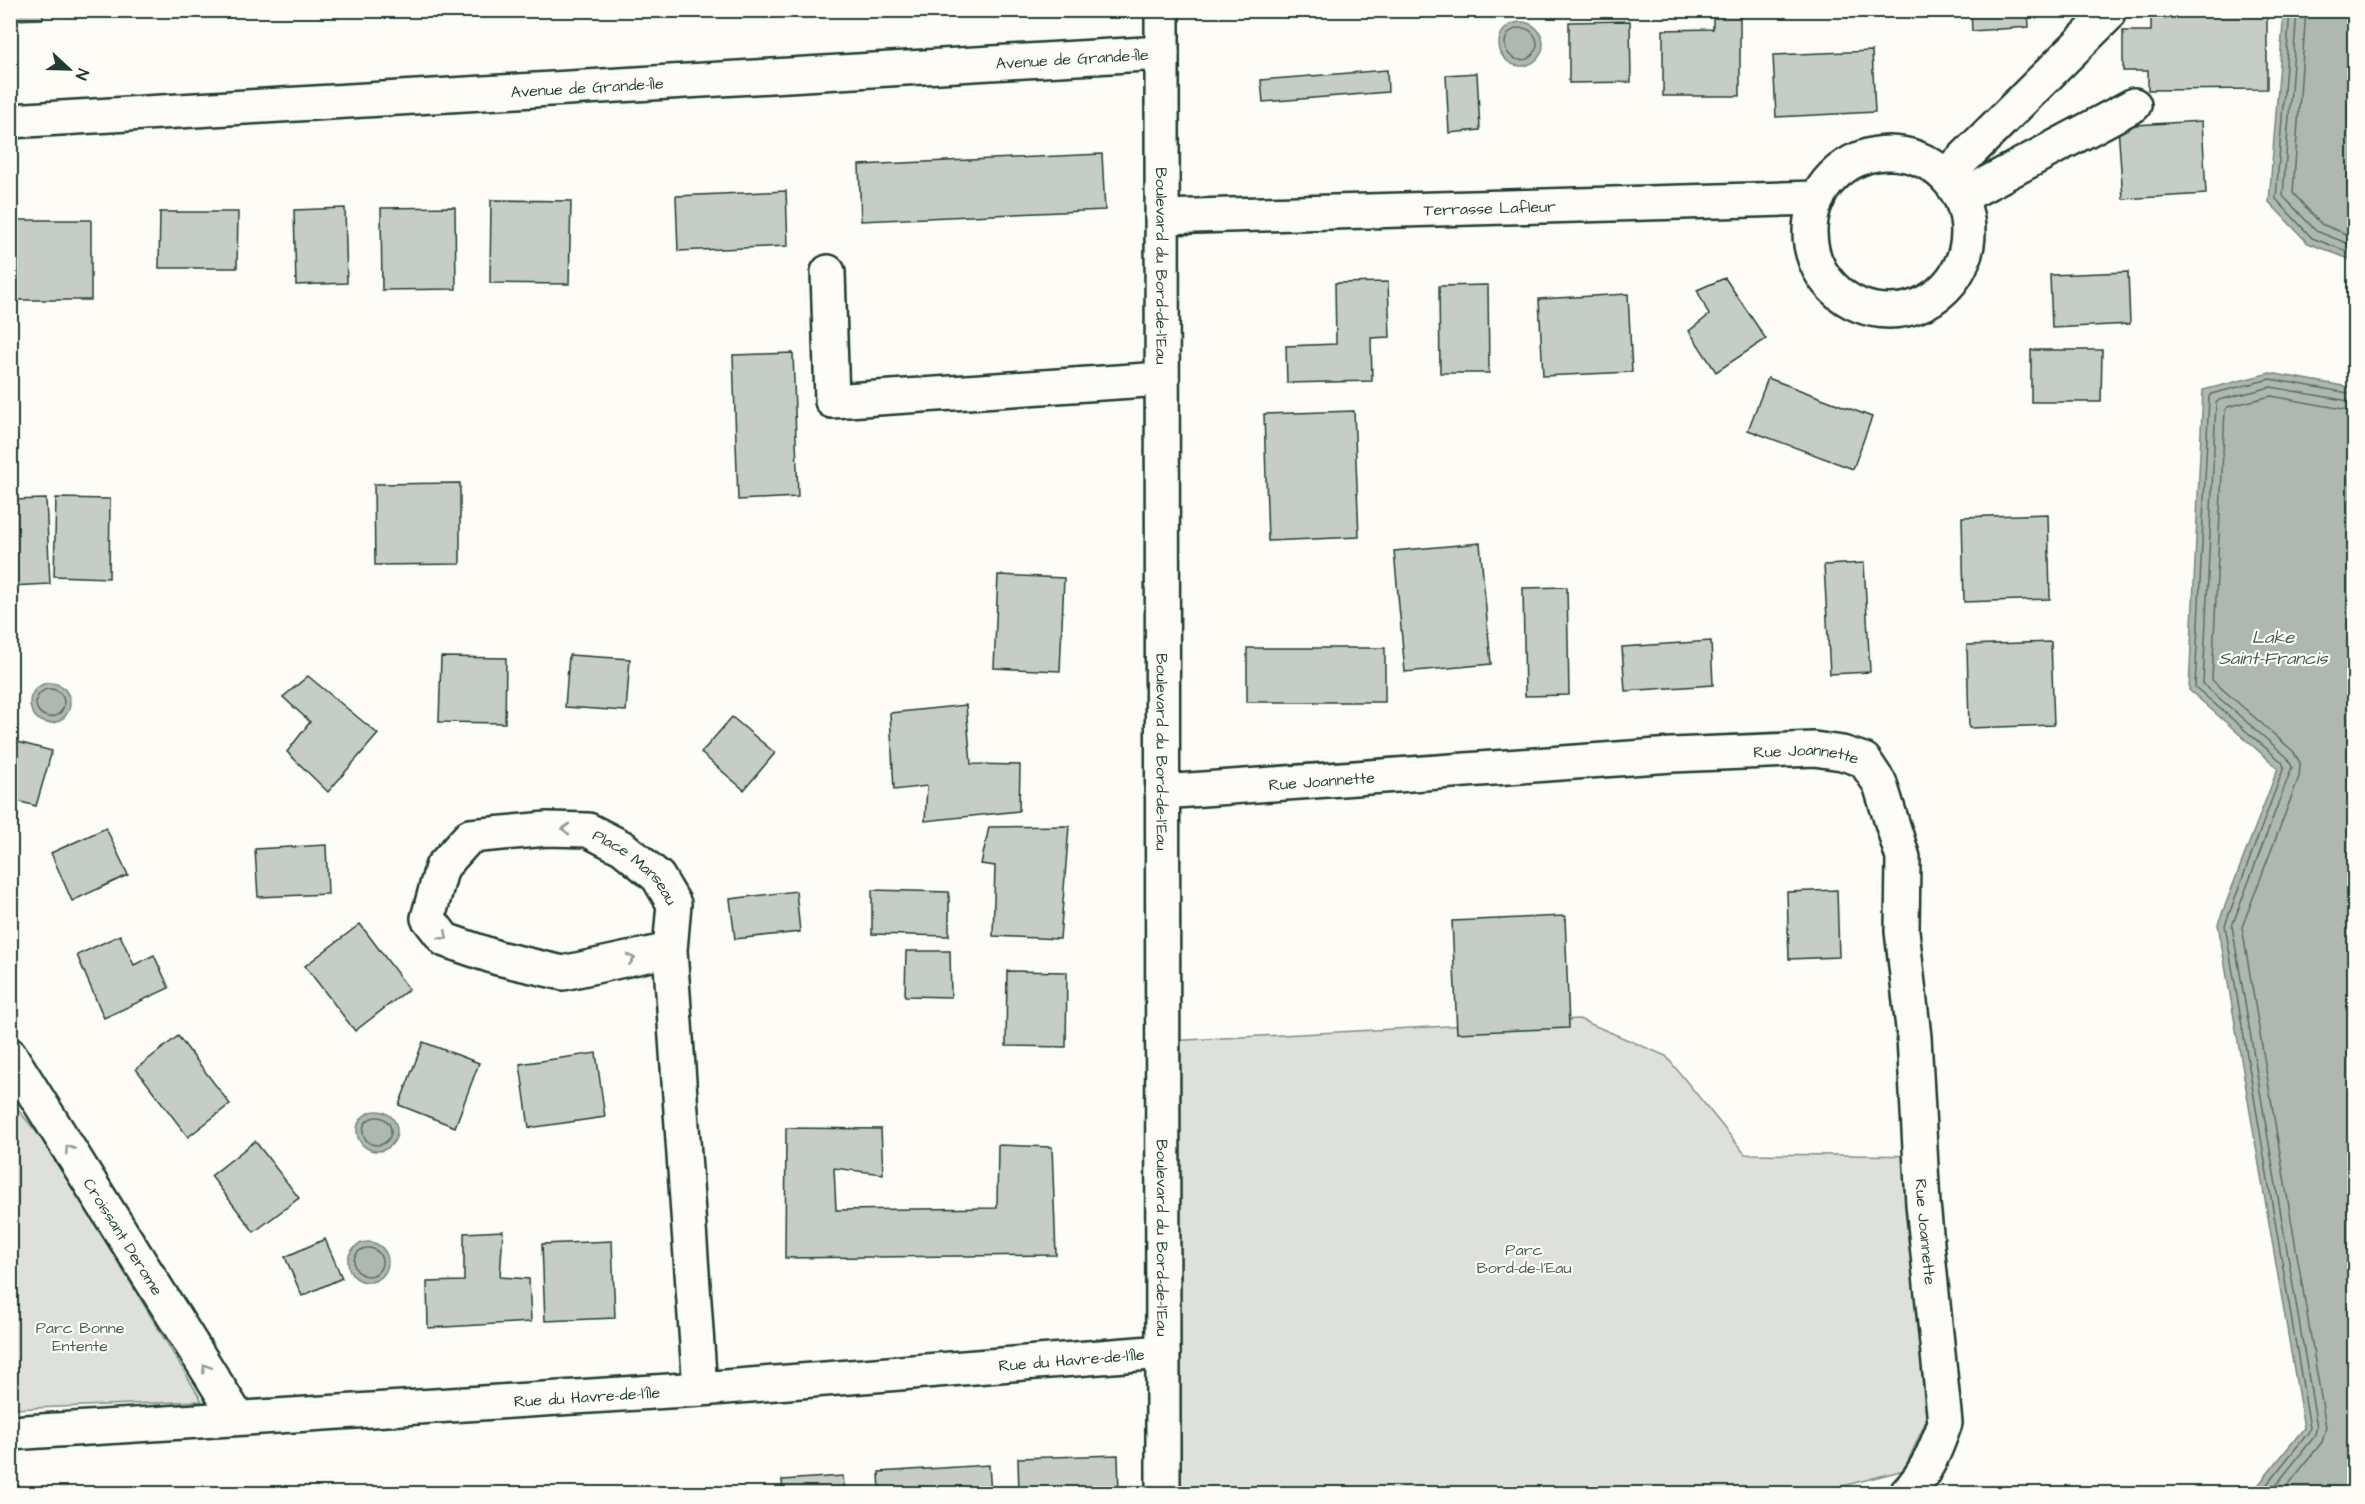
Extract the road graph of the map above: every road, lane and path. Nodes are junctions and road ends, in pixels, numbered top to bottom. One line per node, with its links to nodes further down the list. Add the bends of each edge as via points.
1 (1162, 10): 3 (street, Boulevard du Bord-de-l'Eau)
2 (2107, 16): 6 (street)
3 (1162, 53): 5 (street, Avenue de Grande-Île); 8 (street, Boulevard du Bord-de-l'Eau)
4 (2134, 105): 6 (street)
5 (10, 121)
6 (1953, 186): 7 (street, via 1926,161 1901,153 1876,153 1852,162 1832,177); 7 (street, via 1968,221 1967,246 1959,270 1944,290 1920,305 1894,312 1867,308 1842,296 1824,276 1812,252 1810,225)
7 (1818, 198): 8 (street, Terrasse Lafleur)
8 (1162, 217): 10 (street, Boulevard du Bord-de-l'Eau)
9 (828, 272): 10 (street, via 832,400)
10 (1162, 380): 11 (street, Boulevard du Bord-de-l'Eau)
11 (1162, 792): 14 (street, Boulevard du Bord-de-l'Eau); 19 (street, Rue Joannette, via 1684,754 1814,749 1864,760 1880,784 1903,858 1902,931 1945,1423 1919,1480)
12 (670, 950): 12 (street, Place Manseau, one-way to 12, via 674,904 658,877 623,848 588,830 547,829 470,836 442,867 428,918 446,940 498,958 563,973); 15 (street, Place Manseau)
13 (10, 1055): 16 (street, Croissant Derome, one-way to 13)
14 (1163, 1352): 15 (street, Rue du Havre-de-l'Île); 18 (street, Boulevard du Bord-de-l'Eau)
15 (700, 1389): 16 (street, Rue du Havre-de-l'Île)
16 (237, 1417): 17 (street, Rue du Havre-de-l'Île)
17 (10, 1433)
18 (1163, 1494)
19 (1906, 1494)

